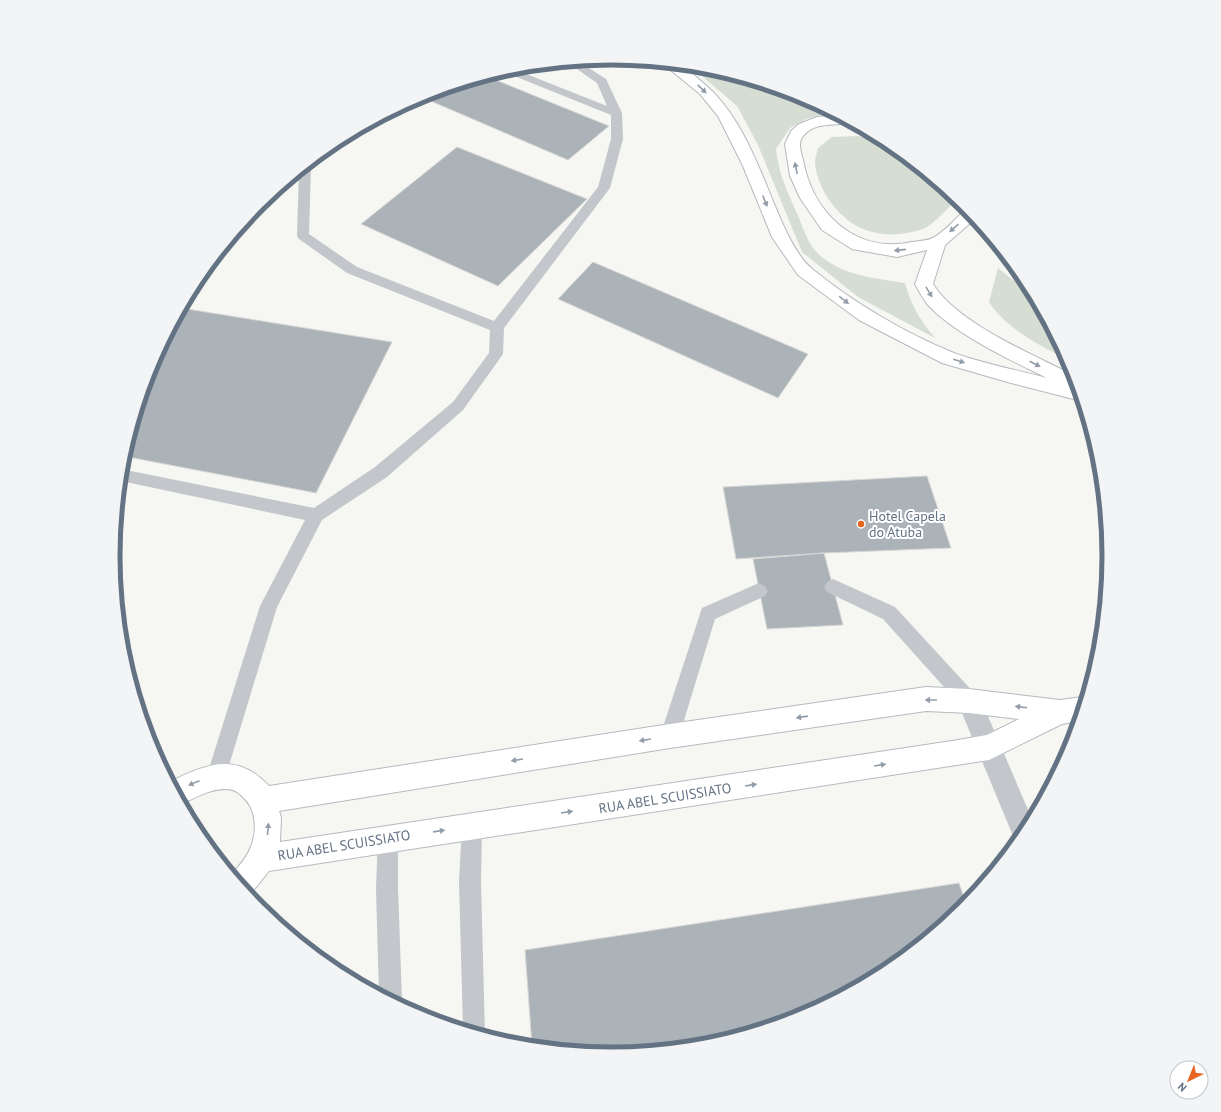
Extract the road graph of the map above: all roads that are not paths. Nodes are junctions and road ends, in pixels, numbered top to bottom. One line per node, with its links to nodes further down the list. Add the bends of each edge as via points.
1 (579, 66): 4 (lane, via 602,80)
2 (679, 70): 11 (main road, one-way to 11, via 705,91 726,115 751,166 780,238 804,270 865,316 929,349 949,358)
3 (516, 74): 4 (lane)
4 (616, 113): 9 (lane, via 617,139 604,188)
5 (835, 120): 8 (main road, one-way to 5, via 897,251 858,244 828,226 808,198 798,176 792,144 796,134 804,127 817,121)
6 (305, 172): 9 (lane, via 303,236 352,270)
7 (966, 218): 8 (main road, one-way to 8)
8 (938, 242): 10 (main road, one-way to 10, via 924,284 934,300 957,320 1015,354)
9 (497, 327): 13 (lane, via 496,354 458,406 381,472)
10 (1069, 381)
11 (1073, 392)
12 (126, 477): 13 (lane)
13 (316, 515): 20 (lane, via 270,606)
14 (833, 587): 16 (lane, via 888,613)
15 (759, 590): 18 (lane, via 708,614)
16 (970, 701): 17 (main road, RUA ABEL SCUISSIATO, one-way to 16); 18 (main road, RUA ABEL SCUISSIATO, one-way to 18, via 926,699); 19 (street)
17 (1071, 711): 19 (main road, RUA ABEL SCUISSIATO)
18 (670, 736): 22 (main road, RUA ABEL SCUISSIATO, one-way to 22)
19 (989, 747): 23 (main road, RUA ABEL SCUISSIATO, one-way to 19); 24 (street)
20 (217, 775): 21 (main road, one-way to 21, via 191,783); 22 (main road, via 237,777 253,786)
21 (179, 790)
22 (264, 800): 26 (main road, one-way to 22, via 269,827)
23 (472, 826): 25 (main road, RUA ABEL SCUISSIATO, one-way to 23); 29 (lane, via 470,881)
24 (1021, 826)
25 (388, 838): 26 (main road, RUA ABEL SCUISSIATO); 28 (lane)
26 (262, 858): 27 (main road)
27 (244, 883)
28 (391, 995)
29 (475, 1028)

